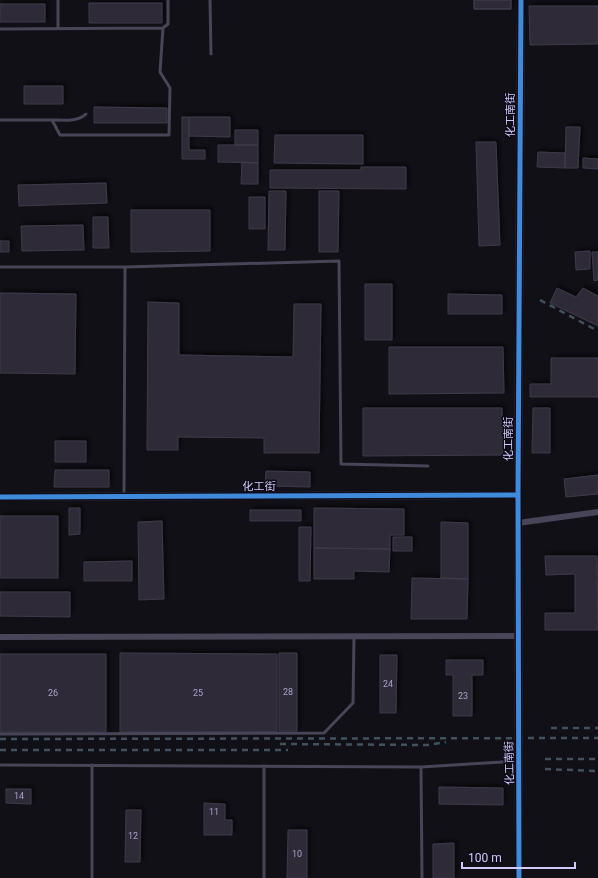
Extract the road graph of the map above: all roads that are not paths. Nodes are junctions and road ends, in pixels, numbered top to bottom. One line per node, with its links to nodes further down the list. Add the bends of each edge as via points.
1 (58, 0): 5 (lane)
2 (168, 0): 6 (lane, via 168,24)
3 (210, 0): 8 (lane)
4 (521, 0): 15 (street, 化工南街)
5 (58, 28): 6 (lane); 7 (lane)
6 (163, 28): 11 (lane, via 160,72 170,88 169,135 60,135)
7 (0, 29)
8 (211, 54)
9 (86, 114): 11 (lane, via 82,118)
10 (0, 120): 11 (lane)
11 (52, 120)
12 (0, 267): 13 (lane)
13 (125, 267): 14 (lane, via 339,261 341,464); 17 (lane)
14 (428, 466)
15 (518, 495): 17 (street, 化工街); 19 (street, 化工南街)
16 (0, 497): 17 (street, 化工街)
17 (124, 497)
18 (598, 512): 19 (street)
19 (518, 522): 21 (street, 化工南街)
20 (354, 636): 21 (street); 22 (street); 23 (lane, via 353,703 324,733)
21 (519, 636): 24 (street, 化工南街)
22 (0, 638)
23 (0, 734)
24 (519, 761): 28 (lane); 32 (street, 化工南街)
25 (0, 765): 26 (lane)
26 (92, 766): 27 (lane); 29 (lane)
27 (264, 766): 28 (lane); 30 (lane)
28 (421, 767): 31 (lane)
29 (92, 878)
30 (264, 878)
31 (422, 878)
32 (519, 878)

